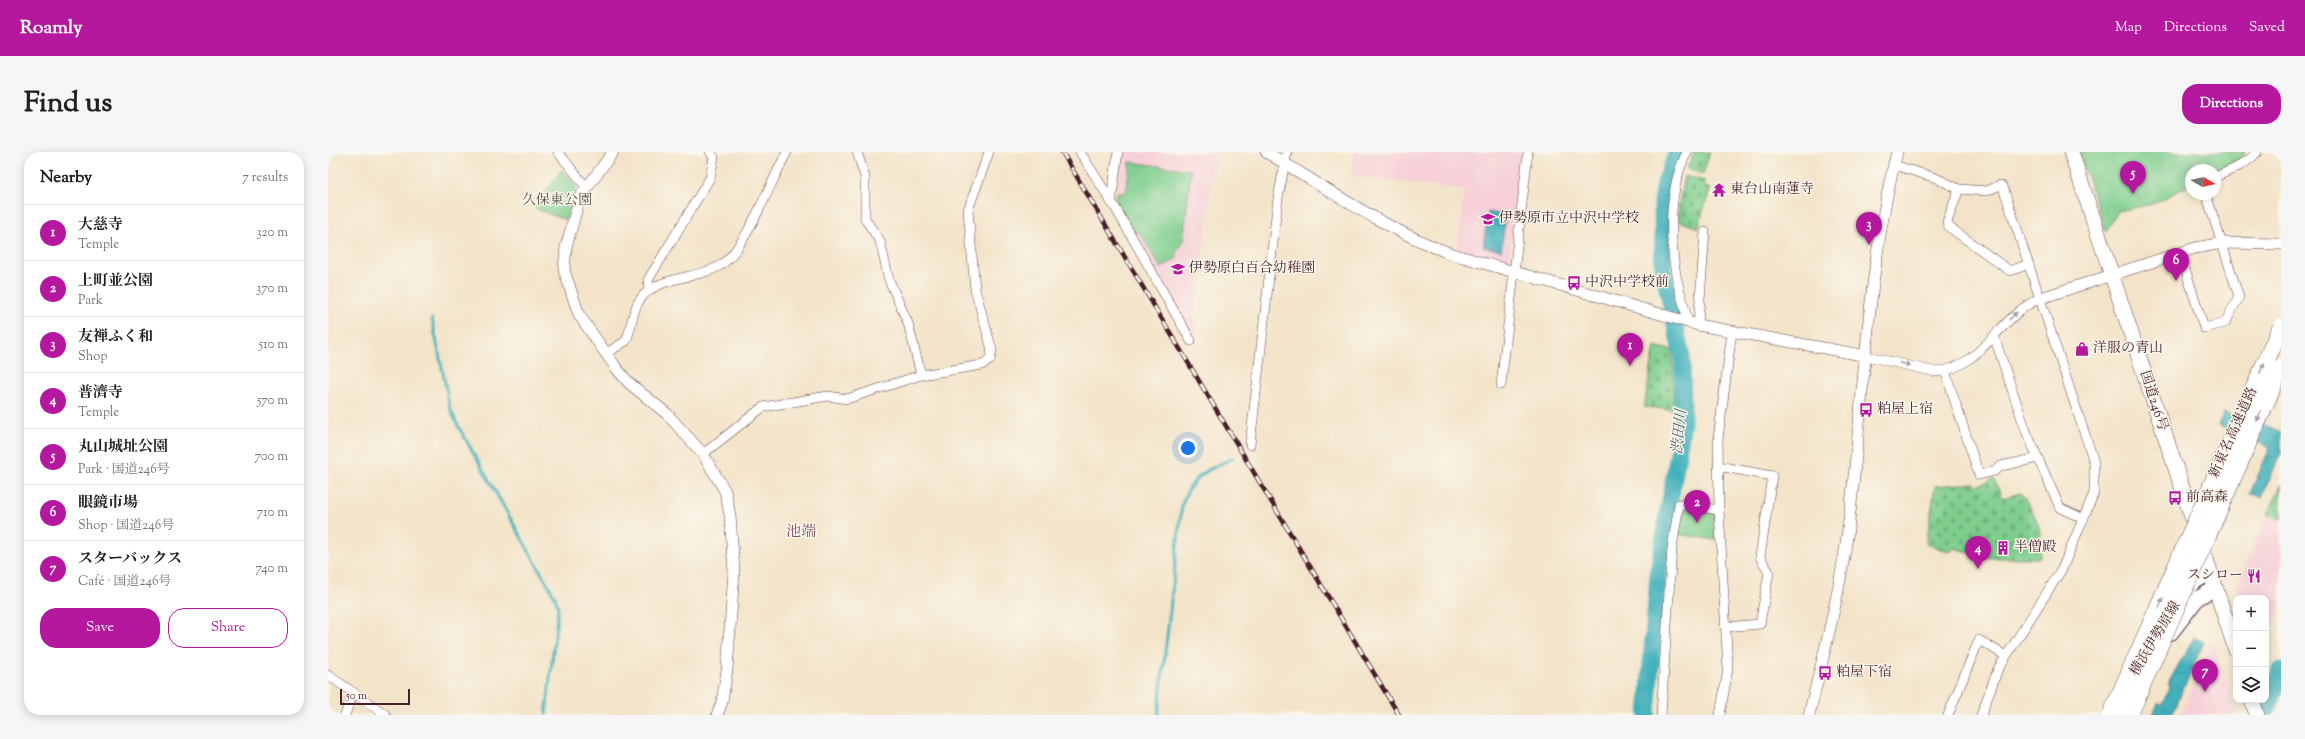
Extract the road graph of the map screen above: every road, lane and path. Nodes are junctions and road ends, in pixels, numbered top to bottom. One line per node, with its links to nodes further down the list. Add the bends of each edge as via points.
1 (558, 152): 19 (street)
2 (613, 152): 19 (street)
3 (710, 152): 30 (street, via 714,157 710,178 648,280)
4 (787, 152): 30 (street, via 744,237 726,262)
5 (857, 152): 41 (street, via 865,177 866,219 880,241 889,280 908,323)
6 (988, 152): 41 (street, via 968,210 975,289 992,350 990,360 982,365)
7 (1080, 152): 22 (street)
8 (1118, 152): 22 (street)
9 (1266, 152): 16 (street)
10 (1287, 152): 16 (street)
11 (1528, 152): 28 (street)
12 (1687, 152): 32 (street, via 1678,174 1672,201 1676,275)
13 (1897, 152): 17 (street)
14 (2071, 152): 29 (highway, 国道246号)
15 (2257, 152): 18 (street, via 2250,160)
16 (1286, 163): 28 (street, via 1397,229 1431,246); 43 (street, via 1278,198)
17 (1894, 165): 20 (street, via 1936,178); 38 (street, via 1883,220)
18 (2221, 174)
19 (586, 187): 37 (street, via 571,226 564,270 579,315)
20 (1959, 189): 27 (street, via 1987,191 2000,185 2003,187); 27 (street, via 1947,222 1949,226 2010,271)
21 (2208, 200): 24 (street)
22 (1112, 202): 36 (street)
23 (1706, 232): 32 (street)
24 (2223, 243): 25 (street); 26 (street); 26 (street, via 2239,297 2225,323 2204,328)
25 (2281, 244)
26 (2180, 252): 29 (street)
27 (2029, 264): 31 (street)
28 (1514, 273): 32 (street); 42 (street)
29 (2111, 276): 31 (street); 49 (highway, 国道246号)
30 (649, 290): 37 (street, via 638,302 632,315 626,341)
31 (2041, 298): 35 (street, one-way to 31, via 2014,314 2028,303); 48 (street, via 2094,462 2095,487)
32 (1690, 323): 34 (street)
33 (2281, 326): 64 (highway, 新東名高速道路, one-way to 33, bridge)
34 (1732, 332): 38 (street); 46 (street, via 1718,439)
35 (1994, 336): 40 (street, via 1972,358); 45 (street, via 2026,431)
36 (1191, 341)
37 (606, 354): 44 (street, via 629,383 660,406)
38 (1866, 356): 40 (street, one-way to 40, via 1936,372); 61 (street, via 1844,557)
39 (2281, 368): 66 (highway, 新東名高速道路, one-way to 66, bridge)
40 (1945, 371): 45 (street, via 1979,475 2001,466)
41 (921, 375): 44 (street, via 846,399 828,396 763,407)
42 (1501, 385)
43 (1250, 445)
44 (703, 454): 58 (street, via 725,491 733,548 733,595 727,670 722,702)
45 (2038, 458): 48 (street, via 2060,508)
46 (1718, 466): 47 (street); 51 (street, via 1772,476 1760,557 1769,572 1760,624)
47 (1719, 510): 51 (street); 59 (street, via 1679,504 1672,548)
48 (2084, 519): 53 (street, via 2062,570)
49 (2210, 573): 50 (highway, 国道246号); 65 (main road, 横浜伊勢原線, via 2193,582 2171,610 2138,665)
50 (2215, 588): 52 (highway, 国道246号); 66 (main road, 横浜伊勢原線, via 2198,598 2180,619 2148,670)
51 (1726, 627): 60 (street, via 1728,669)
52 (2233, 641)
53 (2006, 656): 62 (street, via 1979,640); 63 (street, via 1998,669)
54 (328, 675): 55 (street)
55 (353, 693): 56 (street); 57 (street)
56 (344, 715)
57 (386, 715)
58 (717, 715)
59 (1661, 715)
60 (1720, 715)
61 (1809, 715)
62 (1948, 715)
63 (1981, 715)
64 (2111, 715)
65 (2115, 715)
66 (2128, 715)

